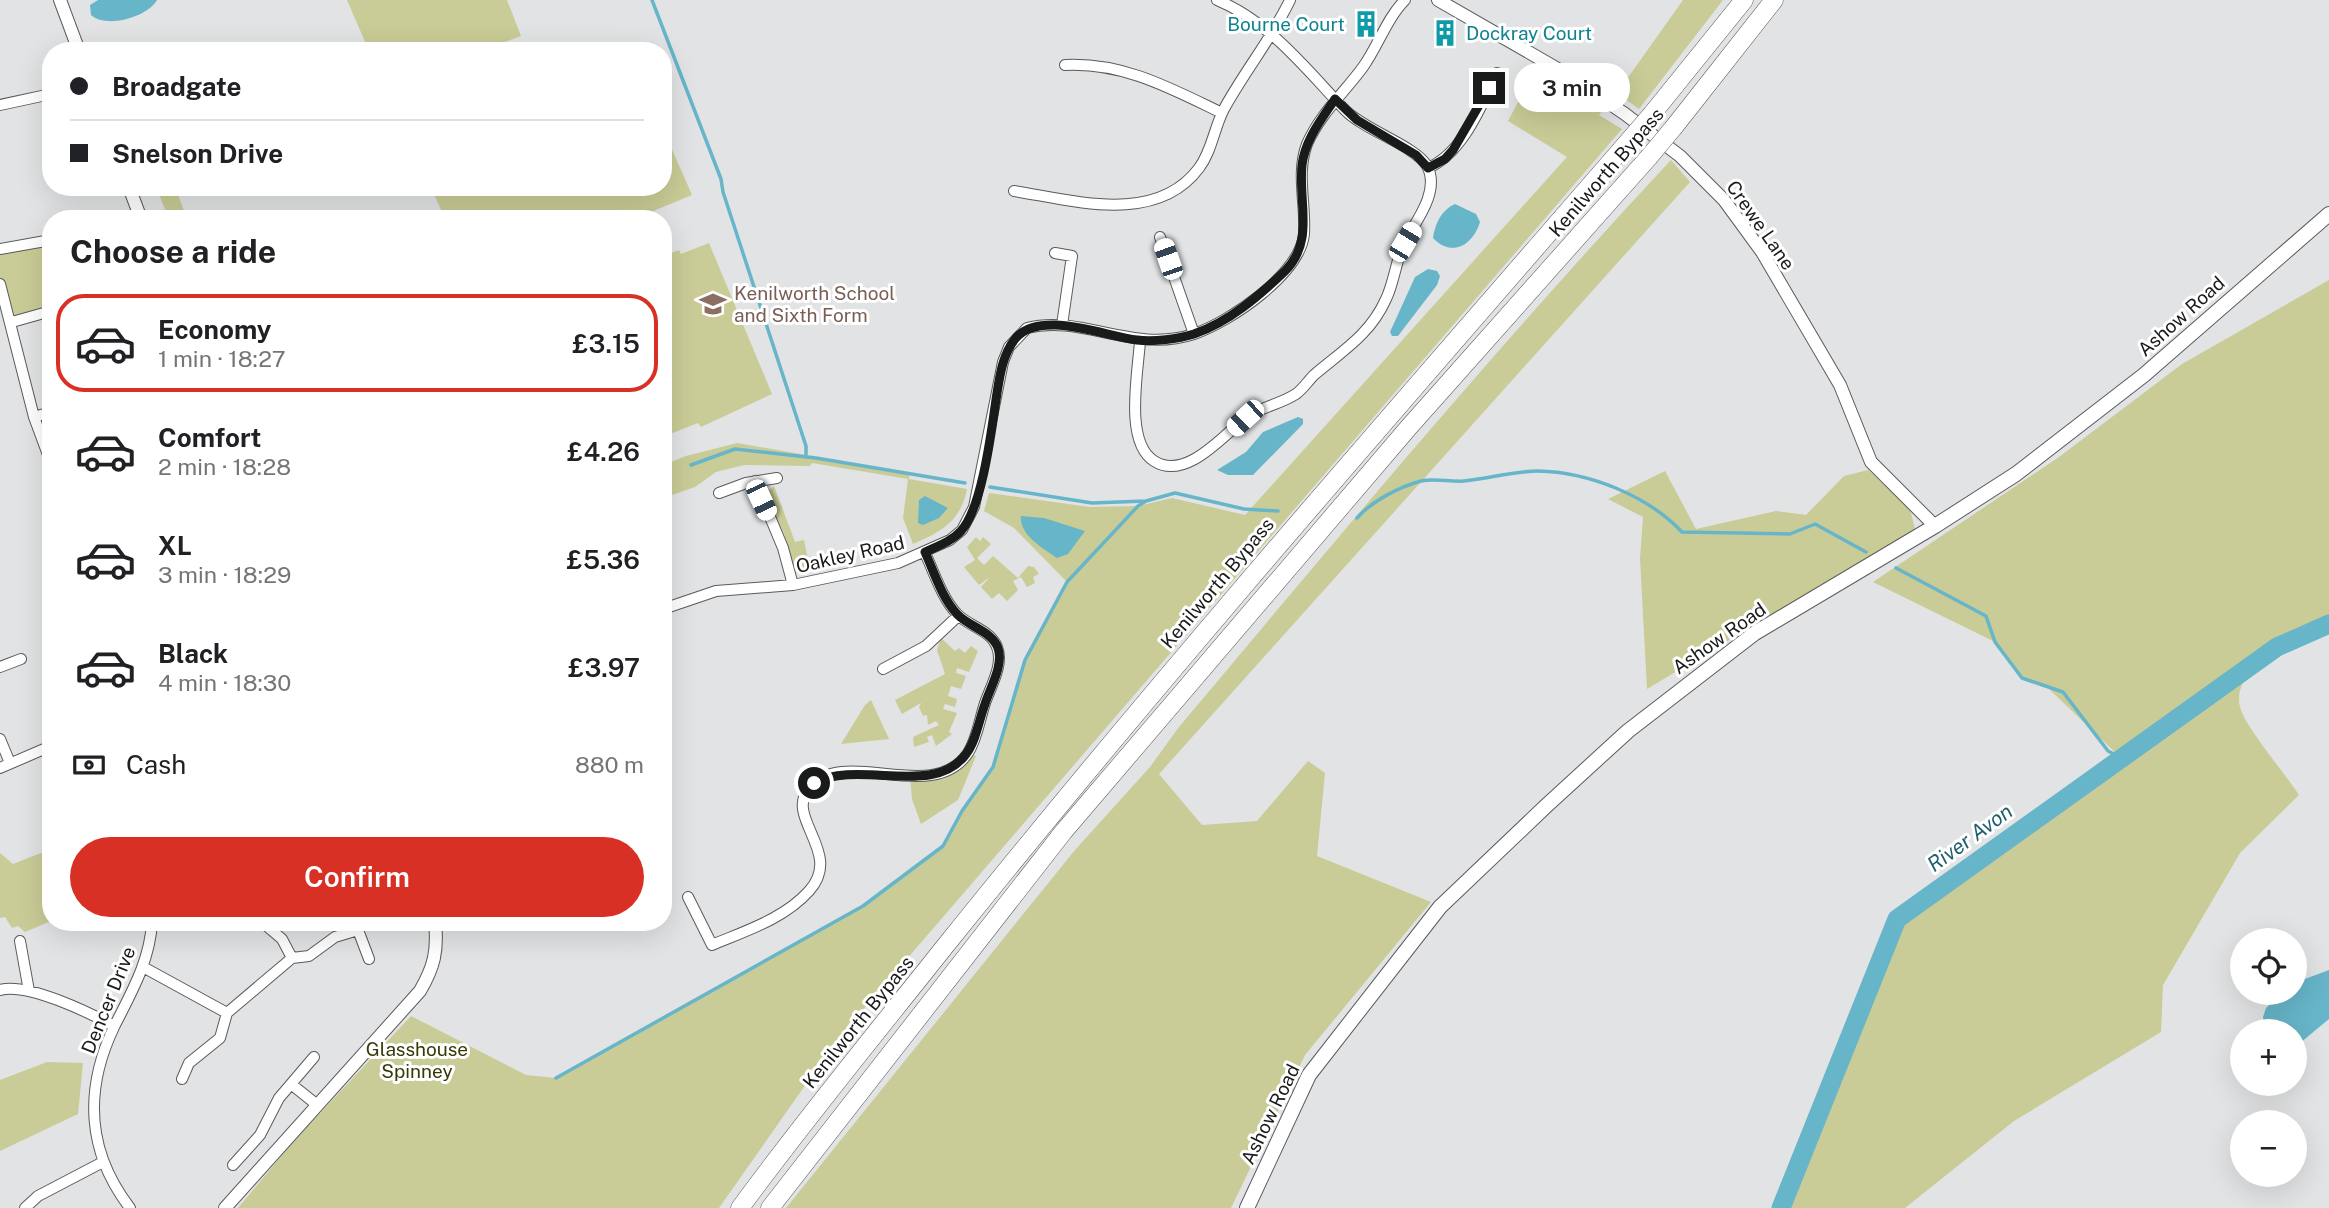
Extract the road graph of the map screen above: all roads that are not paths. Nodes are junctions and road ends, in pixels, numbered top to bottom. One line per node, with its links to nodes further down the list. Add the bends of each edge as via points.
1 (61, 0): 9 (street)
2 (1217, 0): 8 (street, via 1237,8)
3 (1290, 0): 8 (street)
4 (1405, 0): 13 (street, via 1362,68)
5 (1438, 0): 35 (street, Crewe Lane, via 1563,72 1625,114 1680,156 1724,200 1762,252 1840,385 1871,463)
6 (1744, 0): 69 (highway, Kenilworth Bypass, bridge, via 1627,143 1305,511 1079,780)
7 (1774, 0): 70 (highway, Kenilworth Bypass, bridge, via 1649,157 1400,438 1064,831)
8 (1271, 33): 13 (street); 15 (street)
9 (76, 42)
10 (1065, 65): 15 (street, via 1097,65 1139,75)
11 (1497, 73): 16 (street, via 1459,142 1445,159)
12 (42, 96): 14 (street)
13 (1335, 99): 16 (street, via 1357,120 1416,155); 27 (street, via 1307,146 1301,179 1304,236 1295,258 1257,297)
14 (0, 105)
15 (1222, 113): 17 (street, via 1200,166 1168,193 1149,201 1085,203 1049,192)
16 (1428, 168): 28 (street, via 1426,204 1398,258 1387,299 1358,341 1298,393 1256,411 1214,446 1180,466 1160,465 1147,456 1138,441)
17 (1014, 191)
18 (2329, 214): 35 (main road, Ashow Road, via 2144,375 2016,474)
19 (1160, 237): 27 (street)
20 (42, 242): 21 (street)
21 (0, 249)
22 (1055, 253): 26 (street, via 1072,256)
23 (0, 284): 25 (street)
24 (42, 314): 25 (street)
25 (12, 323): 30 (street)
26 (1062, 325): 28 (street); 36 (street, Oakley Road, via 1038,326 1019,335 1003,362 970,518 950,540)
27 (1194, 334): 28 (street)
28 (1140, 341)
29 (42, 414): 30 (street)
30 (34, 417): 31 (street)
31 (42, 439)
32 (777, 478): 33 (street)
33 (755, 481): 34 (street); 37 (street, via 783,548)
34 (719, 493)
35 (1935, 526): 71 (main road, Ashow Road, via 1755,633 1687,684 1607,750 1440,907 1309,1075)
36 (925, 552): 37 (street, Oakley Road, via 898,563); 39 (street)
37 (793, 586): 38 (street, Oakley Road, via 716,591)
38 (672, 607)
39 (958, 616): 42 (street, via 926,646); 46 (street, via 992,639 999,656 968,753 951,768 928,775 853,772 814,783 803,797 803,806 820,852 819,876 810,890 785,910 712,945)
40 (21, 659): 41 (street)
41 (0, 667)
42 (883, 669)
43 (0, 739): 45 (street)
44 (42, 750): 45 (street)
45 (5, 766)
46 (688, 897)
47 (152, 931): 55 (street, Dencer Drive)
48 (273, 931): 53 (street)
49 (347, 931): 53 (street, via 309,956)
50 (359, 931): 54 (street)
51 (436, 931): 63 (street, via 434,967 420,991)
52 (20, 942): 57 (street)
53 (292, 958): 58 (street)
54 (369, 960)
55 (143, 967): 58 (street); 59 (street, Dencer Drive)
56 (0, 990): 57 (street)
57 (29, 991): 59 (street)
58 (227, 1013): 61 (street, via 220,1038 189,1063)
59 (114, 1026): 64 (street, Dencer Drive, via 100,1061 93,1106 92,1124)
60 (314, 1057): 62 (street)
61 (182, 1079)
62 (292, 1084): 63 (street); 65 (street, via 279,1098 260,1135)
63 (316, 1104): 68 (street)
64 (103, 1162): 66 (street, via 38,1196); 67 (street, Dencer Drive)
65 (233, 1165)
66 (25, 1208)
67 (130, 1208)
68 (225, 1208)
69 (740, 1208)
70 (770, 1208)
71 (1247, 1208)

